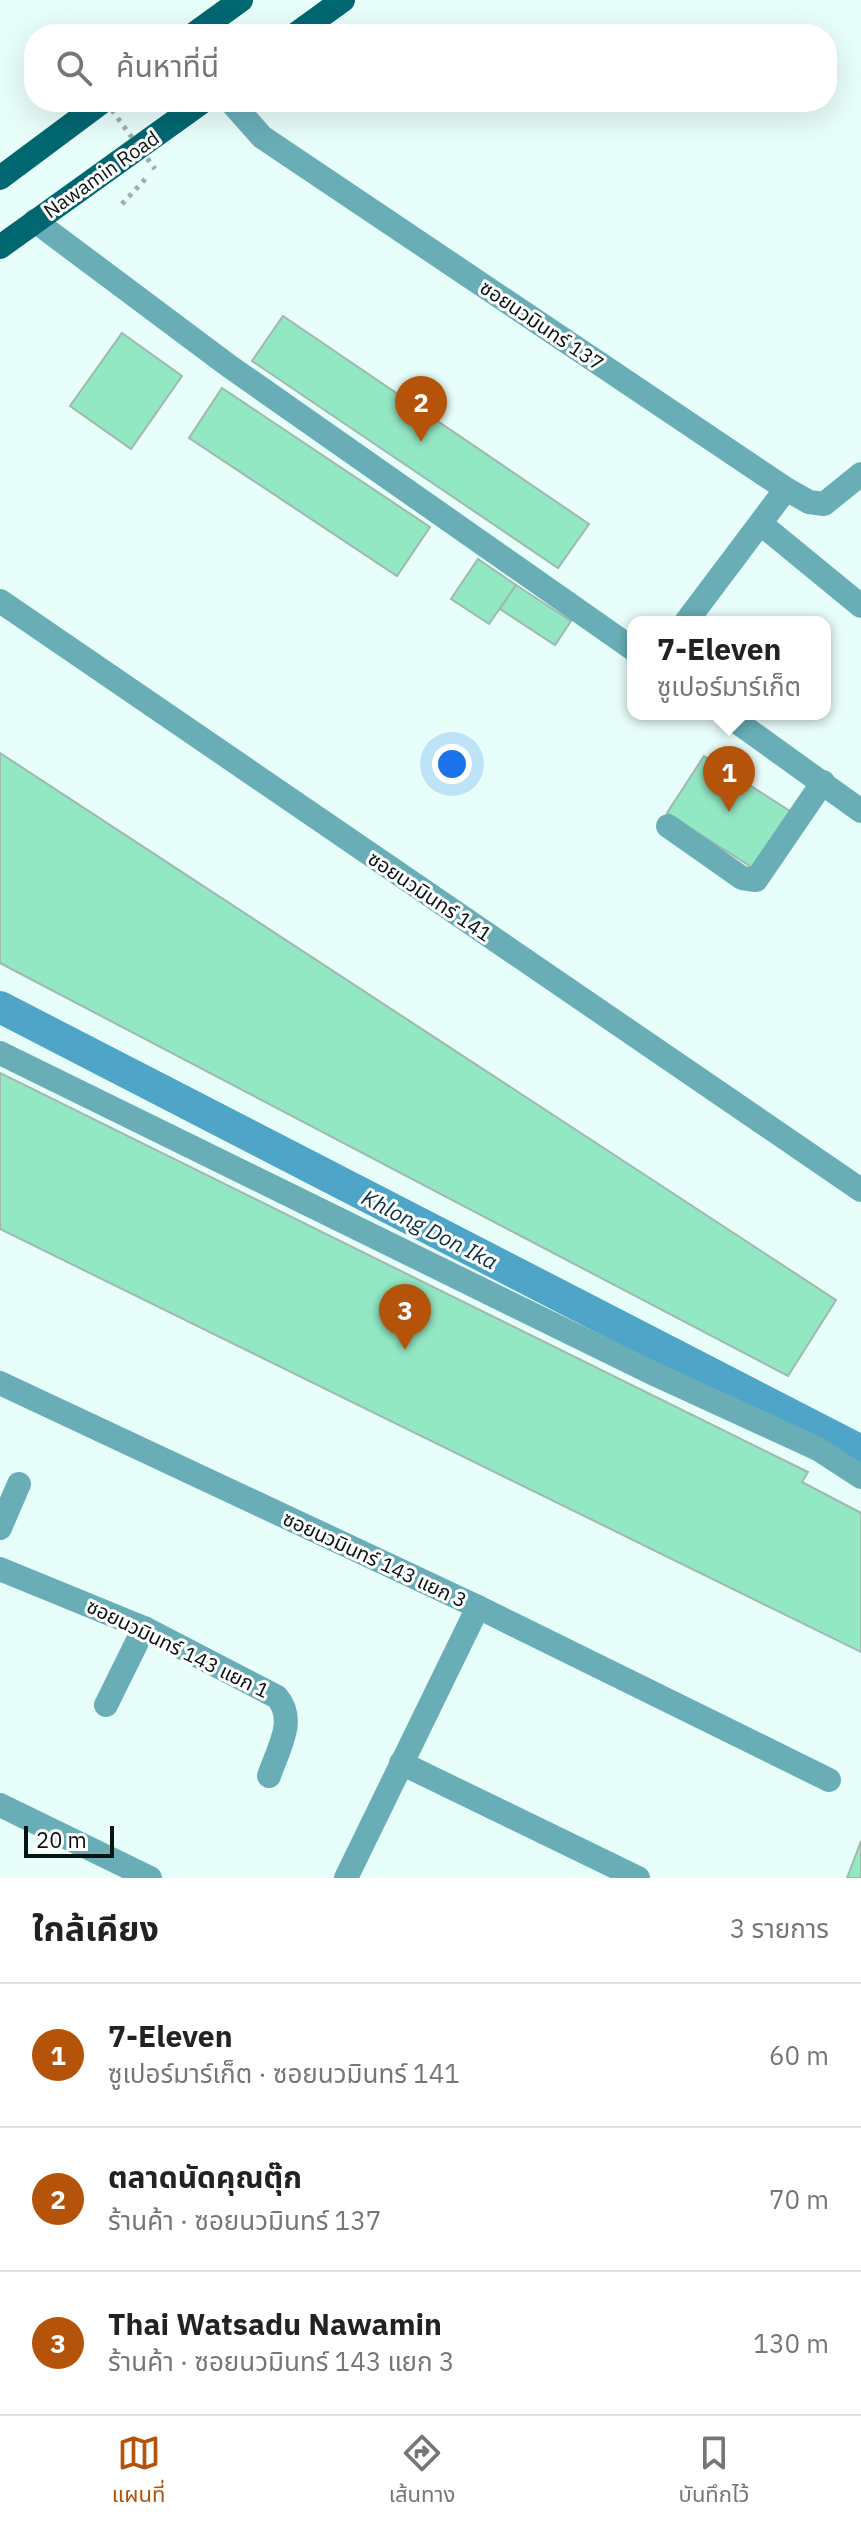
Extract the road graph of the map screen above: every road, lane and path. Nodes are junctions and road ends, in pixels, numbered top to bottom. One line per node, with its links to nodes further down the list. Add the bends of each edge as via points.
1 (343, 0): 4 (main road)
2 (235, 2): 3 (main road)
3 (207, 24)
4 (310, 24)
5 (89, 112): 9 (main road)
6 (112, 112): 10 (path, bridge, via 155,169)
7 (188, 112): 11 (main road, Nawamin Road)
8 (240, 112): 14 (street, ซอยนวมินทร์ 137, via 262,137)
9 (2, 172)
10 (122, 204)
11 (35, 221): 12 (main road, Nawamin Road); 19 (street, via 229,366)
12 (0, 247)
13 (861, 474): 14 (street, ซอยนวมินทร์ 137, via 824,504)
14 (786, 489): 15 (street)
15 (761, 524): 17 (street); 18 (street)
16 (0, 601): 25 (street, ซอยนวมินทร์ 141)
17 (861, 606)
18 (691, 616)
19 (627, 645)
20 (735, 720): 21 (street)
21 (823, 782): 22 (street); 23 (street, via 756,880 742,878)
22 (861, 811)
23 (668, 826)
24 (0, 1053): 27 (street, via 818,1449)
25 (856, 1178)
26 (0, 1383): 31 (street, ซอยนวมินทร์ 143 แยก 3)
27 (861, 1477)
28 (19, 1484): 29 (street)
29 (0, 1528)
30 (0, 1569): 32 (street, ซอยนวมินทร์ 143 แยก 1)
31 (478, 1607): 34 (street, ซอยนวมินทร์ 143 แยก 3); 36 (street)
32 (144, 1628): 33 (street); 35 (street, ซอยนวมินทร์ 143 แยก 1, via 277,1697 288,1720)
33 (106, 1705)
34 (401, 1763): 39 (street, ซอยนวมินทร์ 143 แยก 3); 40 (street)
35 (269, 1776)
36 (829, 1780)
37 (0, 1805): 38 (street)
38 (150, 1878)
39 (346, 1878)
40 (638, 1878)

